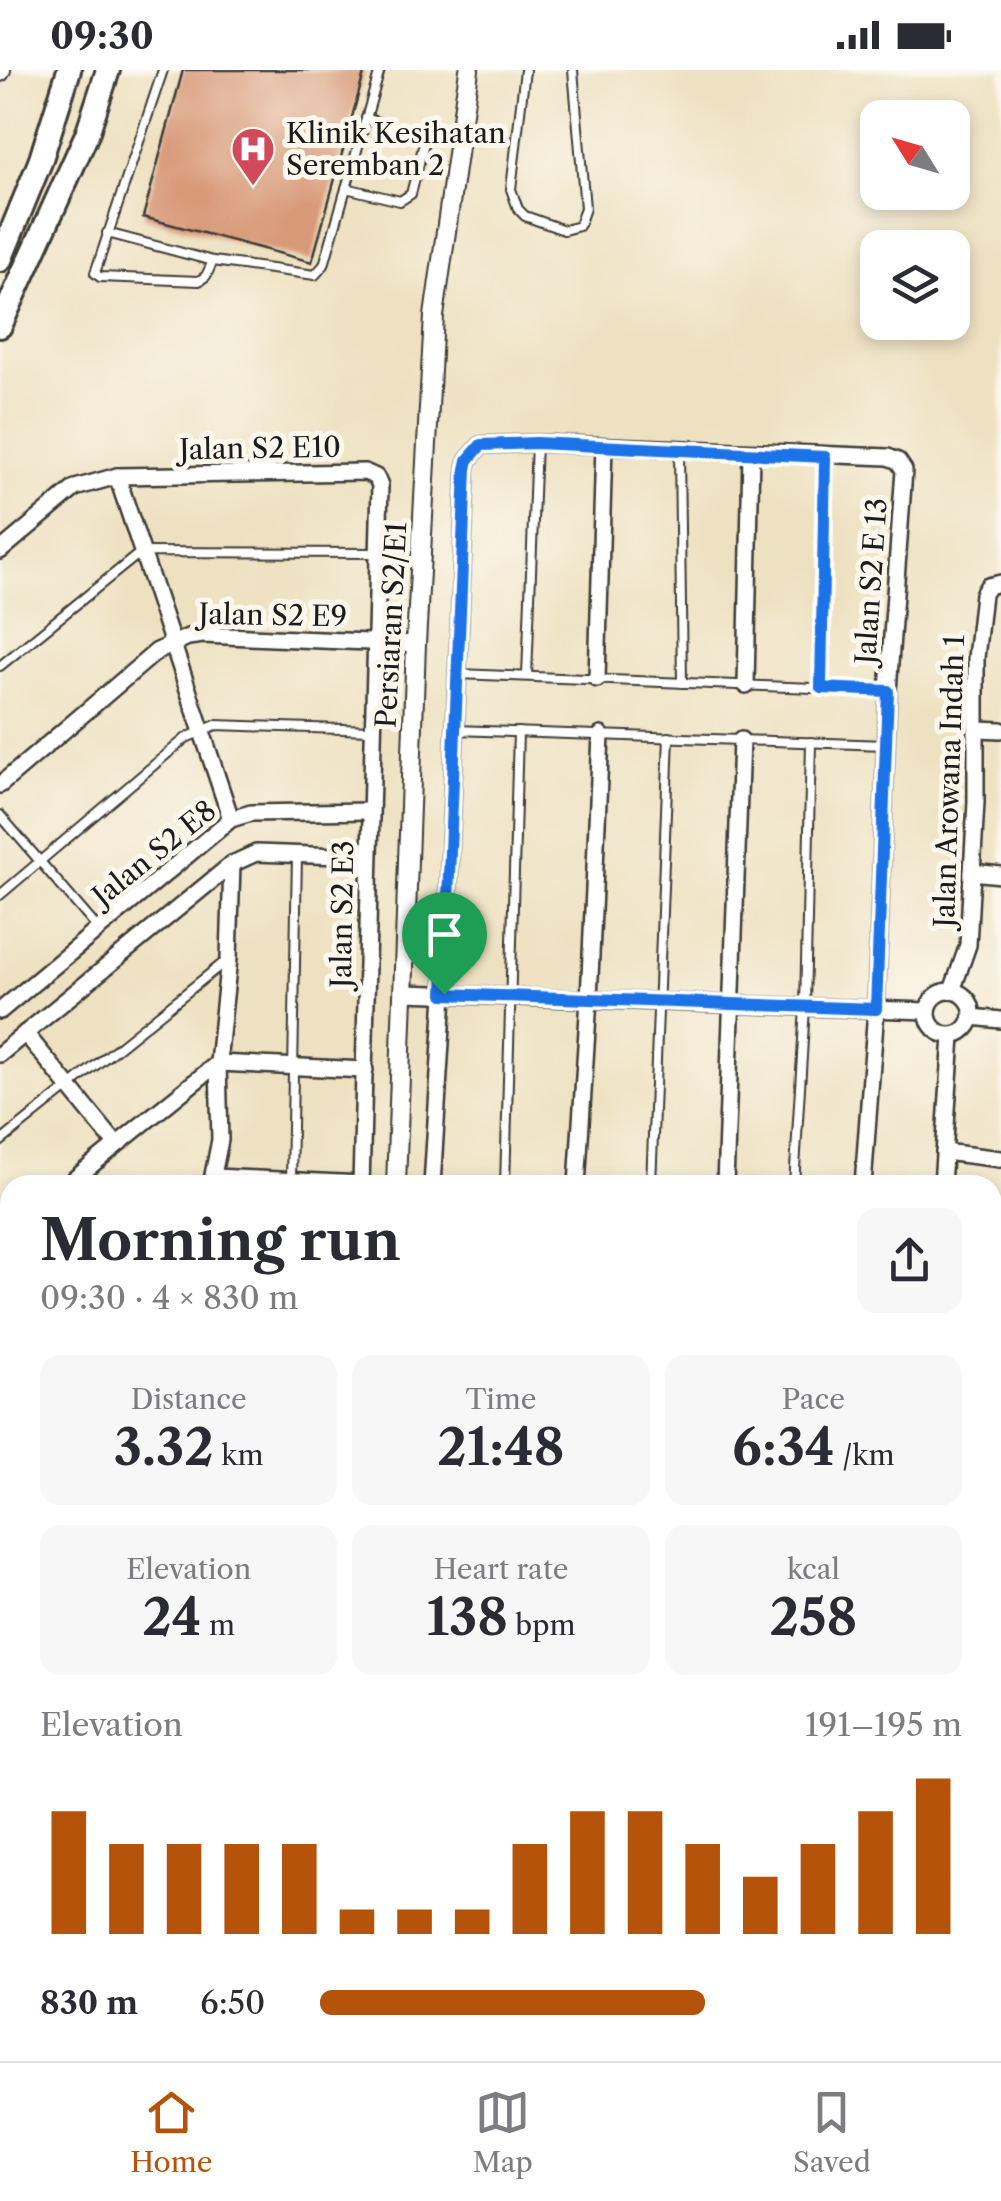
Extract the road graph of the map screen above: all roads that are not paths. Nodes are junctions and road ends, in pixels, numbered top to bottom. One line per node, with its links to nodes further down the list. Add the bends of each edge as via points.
1 (69, 70): 11 (main road)
2 (108, 70): 13 (main road, via 87,134)
3 (163, 70): 10 (lane)
4 (380, 70): 8 (lane)
5 (469, 70): 26 (street, Persiaran S2/E1, via 434,316)
6 (525, 70): 7 (lane, via 510,189 526,216 564,230 579,226 585,208)
7 (573, 70)
8 (366, 118): 9 (lane); 9 (lane, via 424,142 410,194 400,201)
9 (346, 188): 12 (lane, via 324,265 314,276)
10 (107, 233): 12 (lane); 12 (lane, via 95,273 100,277 199,281)
11 (0, 260)
12 (212, 261)
13 (0, 326)
14 (536, 443): 15 (street); 28 (street, via 481,445 466,469); 29 (lane)
15 (604, 446): 16 (street); 30 (street)
16 (679, 451): 17 (street); 31 (lane)
17 (752, 453): 18 (street); 32 (street)
18 (825, 457): 33 (lane); 34 (street, Jalan S2 E 13, via 888,458 904,470)
19 (118, 476): 20 (street, Jalan S2 E10, via 75,488); 21 (street); 22 (street, Jalan S2 E10, via 365,472 380,484)
20 (0, 551)
21 (140, 552): 22 (lane); 25 (street); 27 (lane)
22 (377, 553): 24 (street, Jalan S2 E10)
23 (1001, 583): 35 (street, Jalan Arowana Indah 1, via 983,594)
24 (377, 643): 25 (street, Jalan S2 E9, via 202,635); 26 (street, Jalan S2 E9); 37 (street, Jalan S2 E3)
25 (171, 644): 36 (street); 46 (street, Jalan S2 E9)
26 (416, 644): 60 (street, Persiaran S2/E1)
27 (0, 666)
28 (458, 674): 29 (lane); 38 (street)
29 (527, 676): 30 (lane)
30 (597, 679): 31 (lane)
31 (682, 683): 32 (lane)
32 (746, 685): 33 (lane)
33 (821, 688): 34 (lane)
34 (888, 691): 45 (street, Jalan S2 E 13)
35 (978, 729): 39 (street); 54 (street, Jalan Arowana Indah 1)
36 (201, 730): 37 (lane); 49 (street); 52 (lane)
37 (372, 730): 47 (street, Jalan S2 E3)
38 (455, 730): 40 (lane); 61 (street)
39 (1001, 730)
40 (518, 732): 41 (lane); 62 (lane)
41 (600, 735): 42 (lane); 63 (street)
42 (669, 738): 43 (lane); 64 (lane)
43 (741, 740): 44 (lane); 65 (street)
44 (810, 742): 45 (lane); 66 (lane)
45 (886, 745): 67 (street, Jalan S2 E 13)
46 (3, 777)
47 (369, 812): 49 (street, Jalan S2 E8); 51 (street, Jalan S2 E3)
48 (0, 814): 52 (lane)
49 (231, 819): 57 (street, Jalan S2 E8)
50 (297, 854): 51 (street); 53 (street, via 256,853); 76 (lane)
51 (368, 857): 77 (street, Jalan S2 E3)
52 (40, 862): 56 (lane); 57 (lane)
53 (232, 864): 58 (street); 72 (street)
54 (972, 872): 55 (street); 59 (street, Jalan Arowana Indah 1, via 968,945)
55 (1001, 875)
56 (0, 895)
57 (98, 930): 68 (street, Jalan S2 E8)
58 (229, 958): 75 (street); 78 (lane)
59 (952, 991): 69 (street, via 938,995); 70 (street, via 966,997)
60 (405, 993): 61 (street); 87 (street, Persiaran S2/E1)
61 (444, 994): 62 (street); 88 (street)
62 (513, 997): 63 (street); 89 (lane)
63 (589, 1000): 64 (street); 90 (street)
64 (660, 1002): 65 (street); 91 (lane)
65 (733, 1004): 66 (street); 92 (street)
66 (805, 1007): 67 (street); 93 (lane)
67 (876, 1009): 69 (street); 94 (street, Jalan S2 E 13)
68 (0, 1010)
69 (928, 1011): 73 (street, via 933,1028)
70 (972, 1018): 71 (street); 73 (street)
71 (1001, 1020)
72 (25, 1033): 74 (street); 78 (street)
73 (952, 1036): 81 (street)
74 (0, 1054)
75 (218, 1063): 76 (street); 80 (street); 84 (street)
76 (296, 1065): 77 (street); 85 (lane)
77 (364, 1070): 86 (street, Jalan S2 E3)
78 (70, 1088): 79 (lane); 80 (street)
79 (0, 1142)
80 (116, 1144): 83 (street)
81 (944, 1152): 82 (street); 95 (street)
82 (1001, 1159)
83 (79, 1175)
84 (214, 1175)
85 (290, 1175)
86 (362, 1175)
87 (396, 1175)
88 (433, 1175)
89 (506, 1175)
90 (578, 1175)
91 (651, 1175)
92 (725, 1175)
93 (795, 1175)
94 (863, 1175)
95 (943, 1175)

